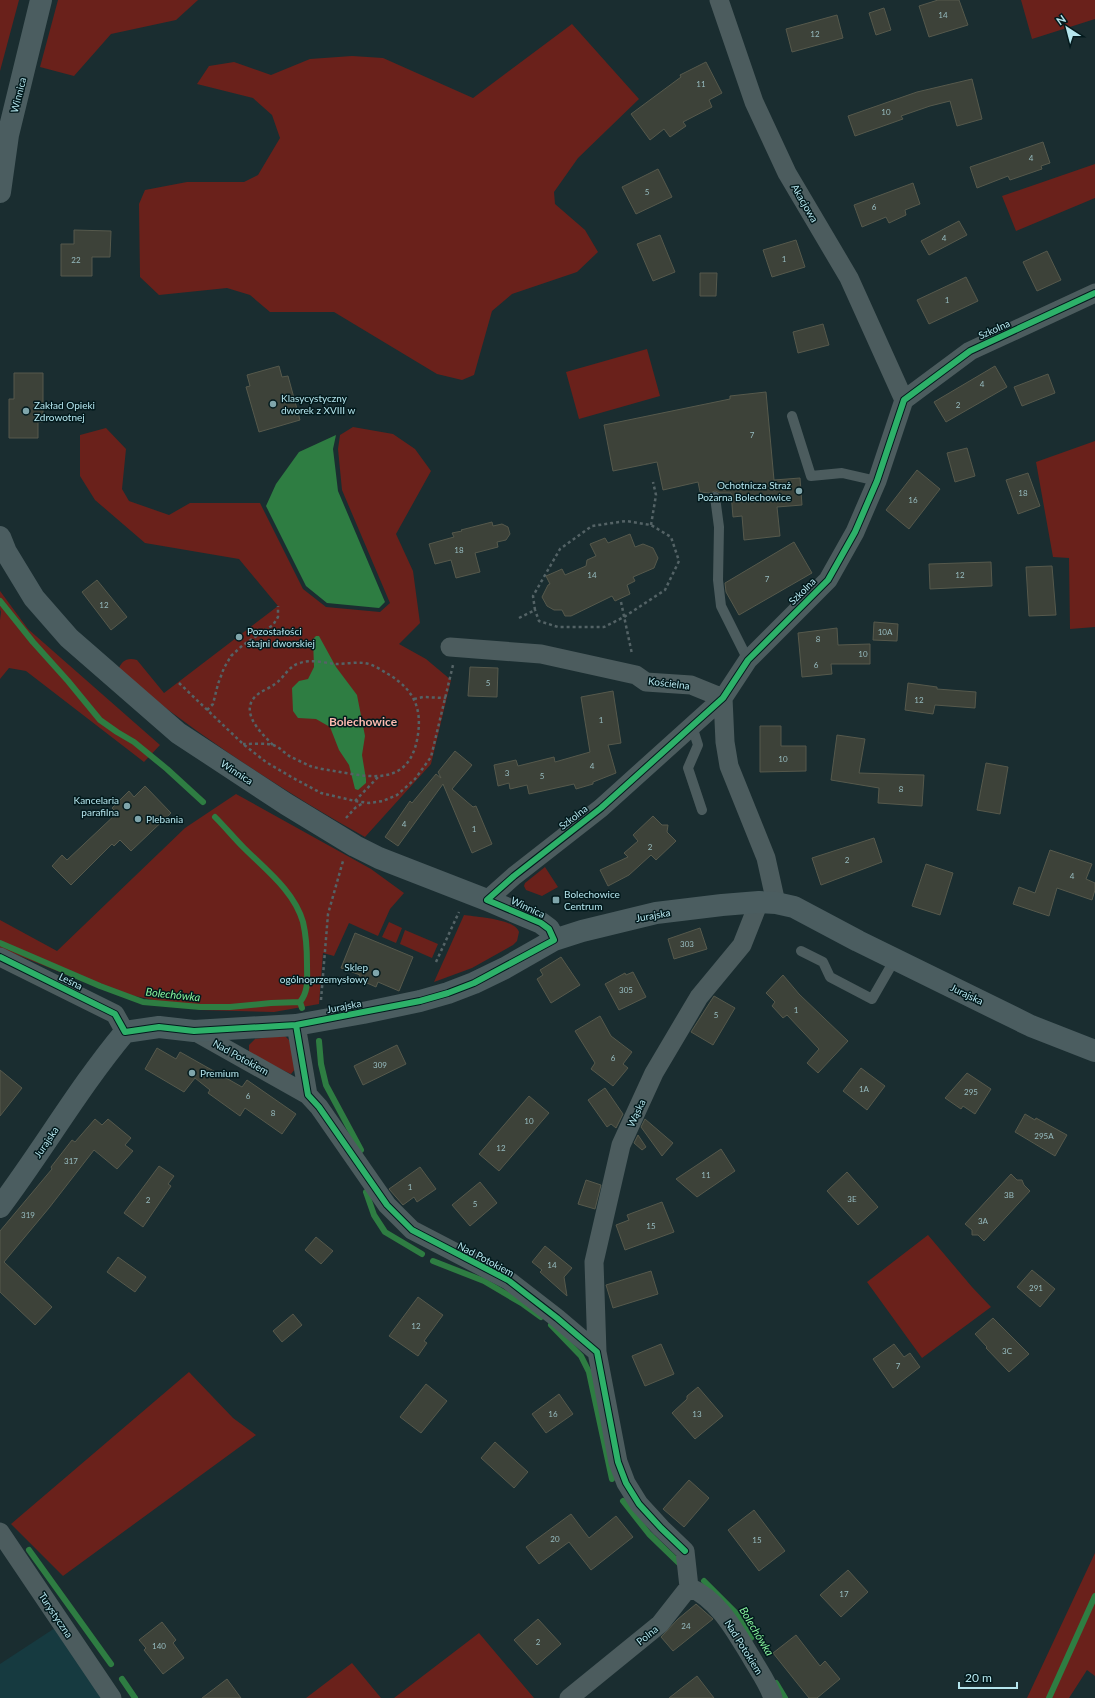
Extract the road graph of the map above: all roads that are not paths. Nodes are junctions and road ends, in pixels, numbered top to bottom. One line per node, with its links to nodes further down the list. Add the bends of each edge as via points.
1 (41, 0): 3 (street, Winnica, via 8,135)
2 (719, 0): 5 (street, Akacjowa, via 754,102 787,173 849,278)
3 (0, 192)
4 (1095, 293): 5 (street, Szkolna, via 970,351)
5 (904, 400): 7 (street, Szkolna)
6 (792, 416): 7 (lane, via 811,476 842,473)
7 (877, 481): 11 (street, Szkolna, via 855,532 828,580)
8 (715, 497): 11 (lane, via 719,527 718,580 721,606)
9 (0, 537): 15 (street, Winnica, via 6,552 34,598 69,638 178,733 286,804 356,846 379,858)
10 (453, 647): 12 (street, Kościelna, via 540,654 636,675 646,682 691,685)
11 (748, 660): 12 (street, Szkolna)
12 (723, 698): 13 (street, Szkolna); 16 (street, via 729,766 766,858)
13 (692, 726): 14 (lane, via 698,745 688,768); 15 (street, Szkolna, via 601,808)
14 (702, 810)
15 (487, 900): 17 (street, Winnica, via 541,923 549,929)
16 (768, 902): 17 (street, Jurajska, via 656,914 608,924); 20 (street, Jurajska, via 794,907); 27 (street, Wąska, via 742,945 699,997 654,1073 621,1145 594,1262)
17 (554, 940): 21 (street, Jurajska, via 474,983 448,993)
18 (801, 951): 20 (lane, via 823,962 830,977 872,999)
19 (0, 957): 23 (street, Leśna, via 115,1014)
20 (895, 959): 24 (street, Jurajska, via 1031,1026)
21 (296, 1025): 22 (street, Jurajska); 25 (street)
22 (194, 1031): 23 (street, Jurajska, via 159,1027); 25 (street, Nad Potokiem)
23 (125, 1032): 26 (street, Jurajska, via 101,1060)
24 (1095, 1051)
25 (308, 1095): 27 (street, Nad Potokiem, via 400,1220 437,1244 508,1280)
26 (0, 1207)
27 (597, 1352): 29 (street, via 618,1462 626,1483 639,1504 685,1551)
28 (0, 1532): 30 (street, Turystyczna)
29 (689, 1587): 31 (street, Polna, via 660,1624); 32 (street, Nad Potokiem, via 701,1592 732,1625)
30 (112, 1698)
31 (570, 1698)
32 (774, 1698)

